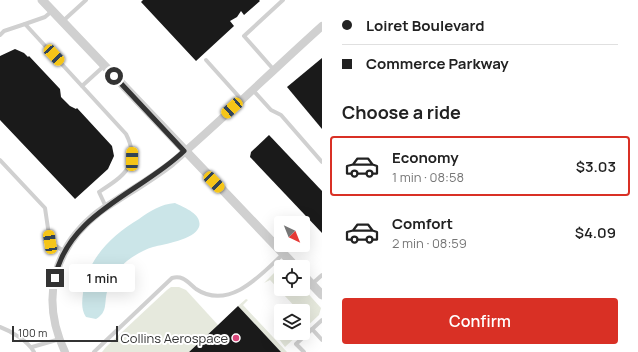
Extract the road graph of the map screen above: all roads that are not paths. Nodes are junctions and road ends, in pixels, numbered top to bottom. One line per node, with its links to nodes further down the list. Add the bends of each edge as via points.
1 (42, 0): 4 (street)
2 (86, 0): 5 (lane)
3 (282, 0): 11 (lane, via 244,36)
4 (52, 11): 5 (street); 6 (lane, via 45,17)
5 (62, 22): 10 (street)
6 (25, 24): 8 (lane, via 4,31); 12 (lane)
7 (322, 26): 11 (street)
8 (0, 35)
9 (206, 60): 14 (lane)
10 (104, 66): 12 (lane); 15 (street)
11 (274, 70): 13 (street)
12 (82, 86): 18 (lane, via 126,134 132,150 132,159 124,173 99,192)
13 (252, 89): 14 (street); 17 (lane, via 271,110 281,114)
14 (241, 99): 15 (street)
15 (184, 151): 18 (street, via 172,163); 20 (street)
16 (0, 160): 19 (lane, via 44,208 50,242)
17 (322, 162)
18 (106, 208): 19 (street, via 78,232)
19 (65, 252): 28 (street, via 57,268 53,287 54,323)
20 (284, 254): 21 (street); 33 (lane, via 250,285 230,293 211,297 185,279 172,278)
21 (290, 260)
22 (322, 275): 23 (lane)
23 (312, 284): 24 (street)
24 (322, 295)
25 (322, 320): 27 (lane)
26 (0, 327): 30 (lane)
27 (312, 329): 29 (lane); 34 (lane, via 296,344)
28 (60, 339): 30 (lane); 32 (street)
29 (322, 340)
30 (32, 347): 31 (lane)
31 (34, 352)
32 (65, 352)
33 (94, 352)
34 (304, 352)

